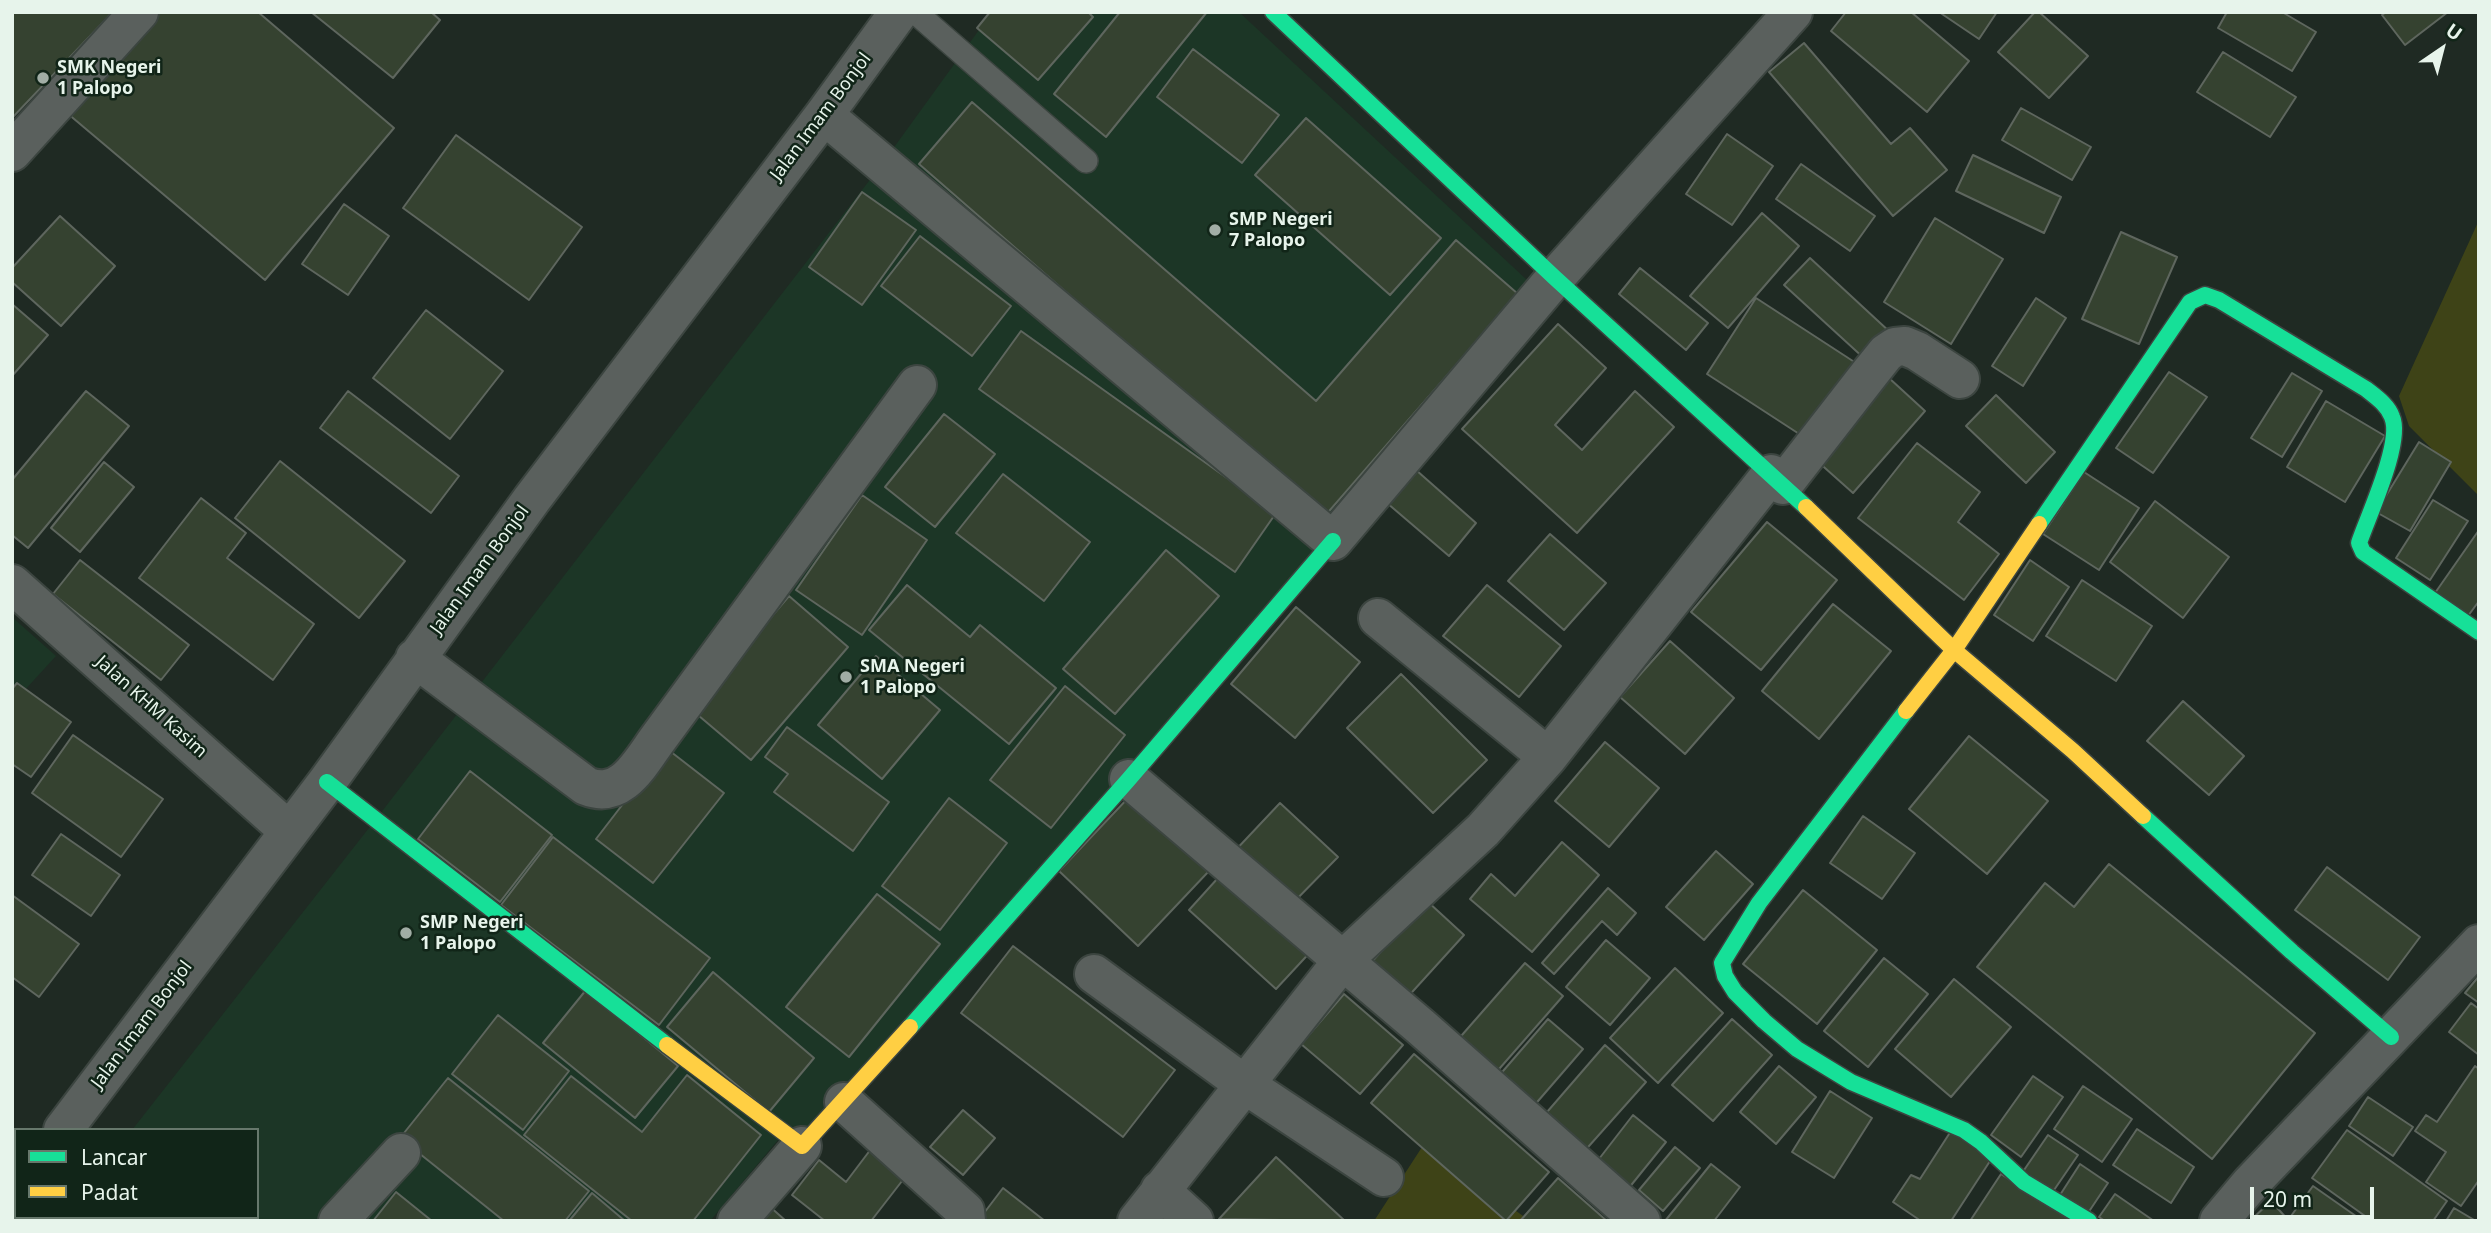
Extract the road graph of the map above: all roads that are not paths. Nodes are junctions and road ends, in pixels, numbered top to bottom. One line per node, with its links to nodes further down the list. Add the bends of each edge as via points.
1 (139, 12): 7 (street)
2 (899, 12): 6 (street, Jalan Imam Bonjol)
3 (915, 12): 8 (lane)
4 (1273, 12): 9 (street)
5 (1793, 12): 9 (street)
6 (824, 115): 13 (street); 18 (street, Jalan Imam Bonjol)
7 (12, 152)
8 (1086, 161)
9 (1555, 278): 12 (street); 13 (street)
10 (1960, 379): 12 (street, via 1917,351 1895,347)
11 (916, 385): 18 (street, via 660,736 615,788 606,791 586,786)
12 (1777, 480): 17 (street); 19 (street)
13 (1333, 541): 20 (street)
14 (12, 584): 22 (street, Jalan KHM Kasim)
15 (1378, 618): 19 (street)
16 (2479, 632): 17 (street, via 2363,552 2359,543 2393,444 2394,421 2383,403 2205,295 2190,302)
17 (1954, 650): 26 (street); 40 (street, via 1759,903 1730,946 1722,973 1757,1014 1830,1072 1963,1129 2024,1182)
18 (415, 659): 21 (street, Jalan Imam Bonjol)
19 (1548, 757): 24 (street, via 1483,830)
20 (1129, 779): 24 (street); 28 (street)
21 (327, 782): 22 (street, Jalan Imam Bonjol); 30 (street)
22 (289, 831): 29 (street, Jalan Imam Bonjol)
23 (2479, 944): 26 (street)
24 (1343, 960): 27 (street); 39 (street)
25 (1094, 974): 27 (street)
26 (2391, 1037): 41 (street)
27 (1244, 1084): 32 (street); 33 (street)
28 (844, 1102): 30 (street); 36 (street, via 965,1211)
29 (65, 1128)
30 (802, 1146): 35 (street)
31 (401, 1153): 34 (street)
32 (1384, 1177)
33 (1160, 1190): 37 (street); 38 (street)
34 (338, 1221)
35 (737, 1221)
36 (966, 1221)
37 (1137, 1221)
38 (1194, 1221)
39 (1641, 1221)
40 (2088, 1221)
41 (2219, 1221)

